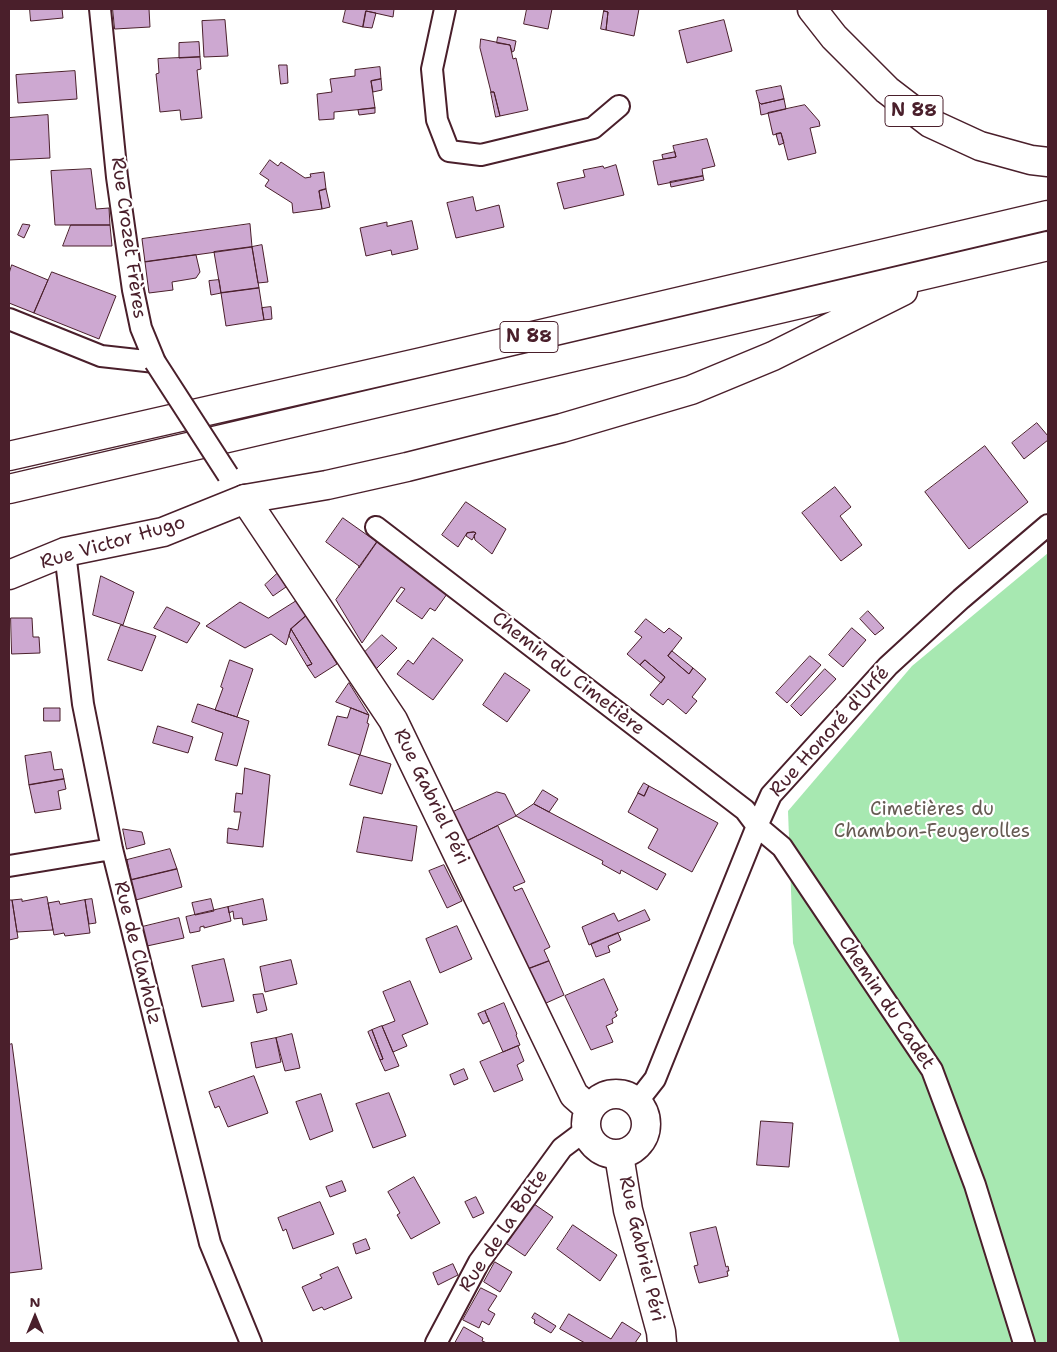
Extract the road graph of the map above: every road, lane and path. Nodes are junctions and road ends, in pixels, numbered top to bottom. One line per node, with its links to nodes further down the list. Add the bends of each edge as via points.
1 (100, 9): 10 (street, Rue Crozet Frères, via 133,290 141,328)
2 (445, 9): 4 (street, via 432,69 438,120 449,151 481,156 593,128)
3 (812, 9): 5 (main road, N 88, via 834,37 887,90 930,123 980,146)
4 (619, 106)
5 (1048, 162)
6 (1048, 215): 11 (main road, N 88)
7 (1048, 246): 8 (main road, N 88)
8 (961, 267): 12 (main road, N 88); 13 (main road, Rue Victor Hugo, via 772,356 691,390 562,428 407,467)
9 (9, 319): 10 (street, via 101,356)
10 (155, 362): 13 (street, Rue Crozet Frères, bridge)
11 (9, 456)
12 (9, 489)
13 (245, 499): 16 (main road, Rue Victor Hugo, via 164,532); 22 (main road, Rue Gabriel Péri, via 393,720)
14 (1048, 525): 18 (street, Rue Honoré d'Urfé, via 888,666 770,795)
15 (376, 527): 18 (street, Chemin du Cimetière, via 745,810)
16 (65, 552): 17 (main road, Rue Victor Hugo); 19 (street, Rue de Clarholz, via 83,704)
17 (9, 574)
18 (757, 826): 21 (street, Rue Honoré d'Urfé, via 655,1079); 27 (street, Chemin du Cadet, via 782,847 932,1070 975,1185)
19 (112, 849): 20 (street); 24 (street, Rue de Clarholz, via 210,1243)
20 (9, 866)
21 (637, 1102): 22 (main road, via 630,1097 612,1094 596,1102); 23 (main road, via 646,1117 645,1134 635,1148)
22 (588, 1119): 23 (main road, via 589,1138 602,1151); 25 (street, Rue de la Botte, via 562,1148 479,1262)
23 (619, 1155): 26 (main road, Rue Gabriel Péri, via 628,1210)
24 (251, 1343)
25 (436, 1343)
26 (662, 1343)
27 (1024, 1343)

